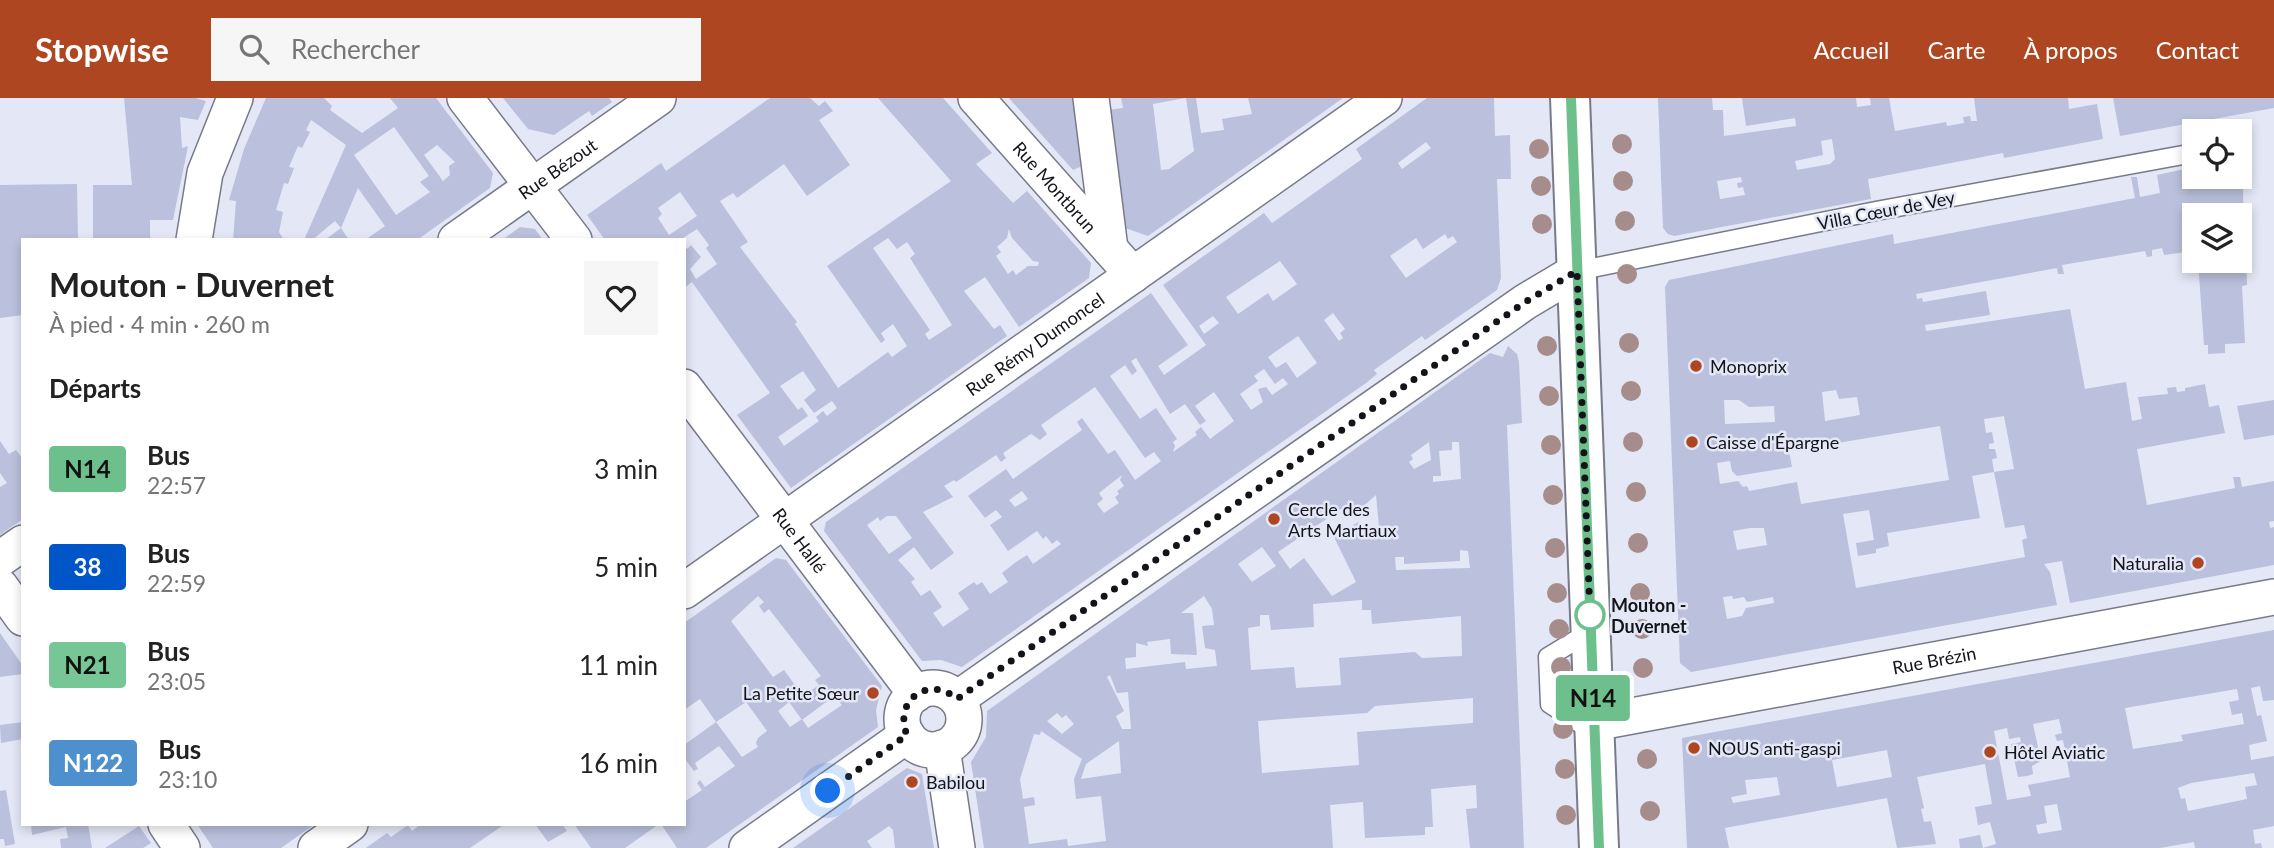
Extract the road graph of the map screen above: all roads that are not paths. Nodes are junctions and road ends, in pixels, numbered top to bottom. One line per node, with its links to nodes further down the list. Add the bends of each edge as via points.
1 (235, 98): 10 (street, via 205,173)
2 (465, 98): 9 (street)
3 (658, 98): 9 (street, Rue Bézout)
4 (976, 98): 13 (street, Rue Montbrun)
5 (1091, 98): 13 (street)
6 (1384, 98): 15 (street, Rue Rémy Dumoncel)
7 (1570, 98): 14 (main road)
8 (2182, 155): 14 (lane, Villa Cœur de Vey)
9 (533, 186): 11 (street, Rue Bézout); 12 (street)
10 (194, 238)
11 (459, 238)
12 (572, 238)
13 (1110, 249): 15 (street, Rue Montbrun)
14 (1577, 271): 25 (street, via 1525,302); 26 (main road)
15 (1133, 275): 17 (street, Rue Rémy Dumoncel)
16 (686, 390): 17 (street, Rue Hallé)
17 (785, 521): 21 (street, Rue Rémy Dumoncel); 24 (street, Rue Hallé)
18 (21, 543): 19 (street)
19 (0, 559)
20 (0, 586): 23 (street)
21 (686, 590)
22 (2274, 597): 26 (street, Rue Brézin)
23 (21, 615)
24 (916, 694): 25 (street, via 942,689); 27 (street, via 902,716)
25 (957, 699): 28 (street, via 963,728)
26 (1594, 728): 35 (main road)
27 (907, 735): 28 (street, via 922,747); 33 (street)
28 (942, 748): 34 (street)
29 (167, 826): 31 (street)
30 (347, 826): 32 (street)
31 (183, 848)
32 (316, 848)
33 (747, 848)
34 (957, 848)
35 (1599, 848)

